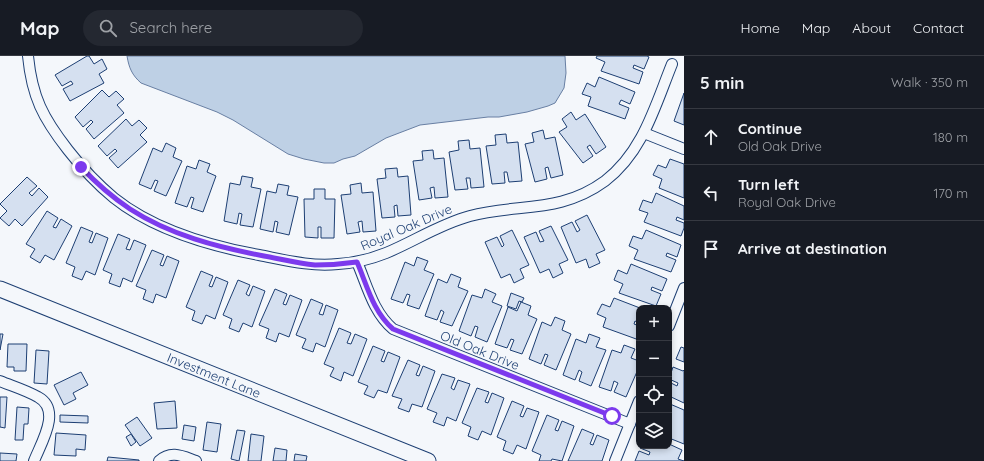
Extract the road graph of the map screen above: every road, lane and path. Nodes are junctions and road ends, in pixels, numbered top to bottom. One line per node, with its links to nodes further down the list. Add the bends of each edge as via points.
1 (28, 56): 5 (street, Royal Oak Drive, via 34,94 51,129 81,167 115,199 130,209 163,227 225,249 315,265)
2 (672, 64): 3 (street, Royal Oak Drive)
3 (644, 133): 4 (street); 5 (street, Royal Oak Drive, via 632,154 605,181 572,199 462,218 387,252)
4 (684, 149)
5 (357, 262): 11 (street, Old Oak Drive, via 376,310 393,329)
6 (684, 288): 8 (street)
7 (0, 290): 15 (street, Investment Lane)
8 (672, 318)
9 (0, 381): 12 (street, via 39,397 50,413)
10 (636, 409): 11 (street)
11 (630, 424): 16 (street)
12 (34, 461)
13 (160, 461): 14 (street, via 169,454 178,454)
14 (196, 461)
15 (428, 461)
16 (615, 461)

